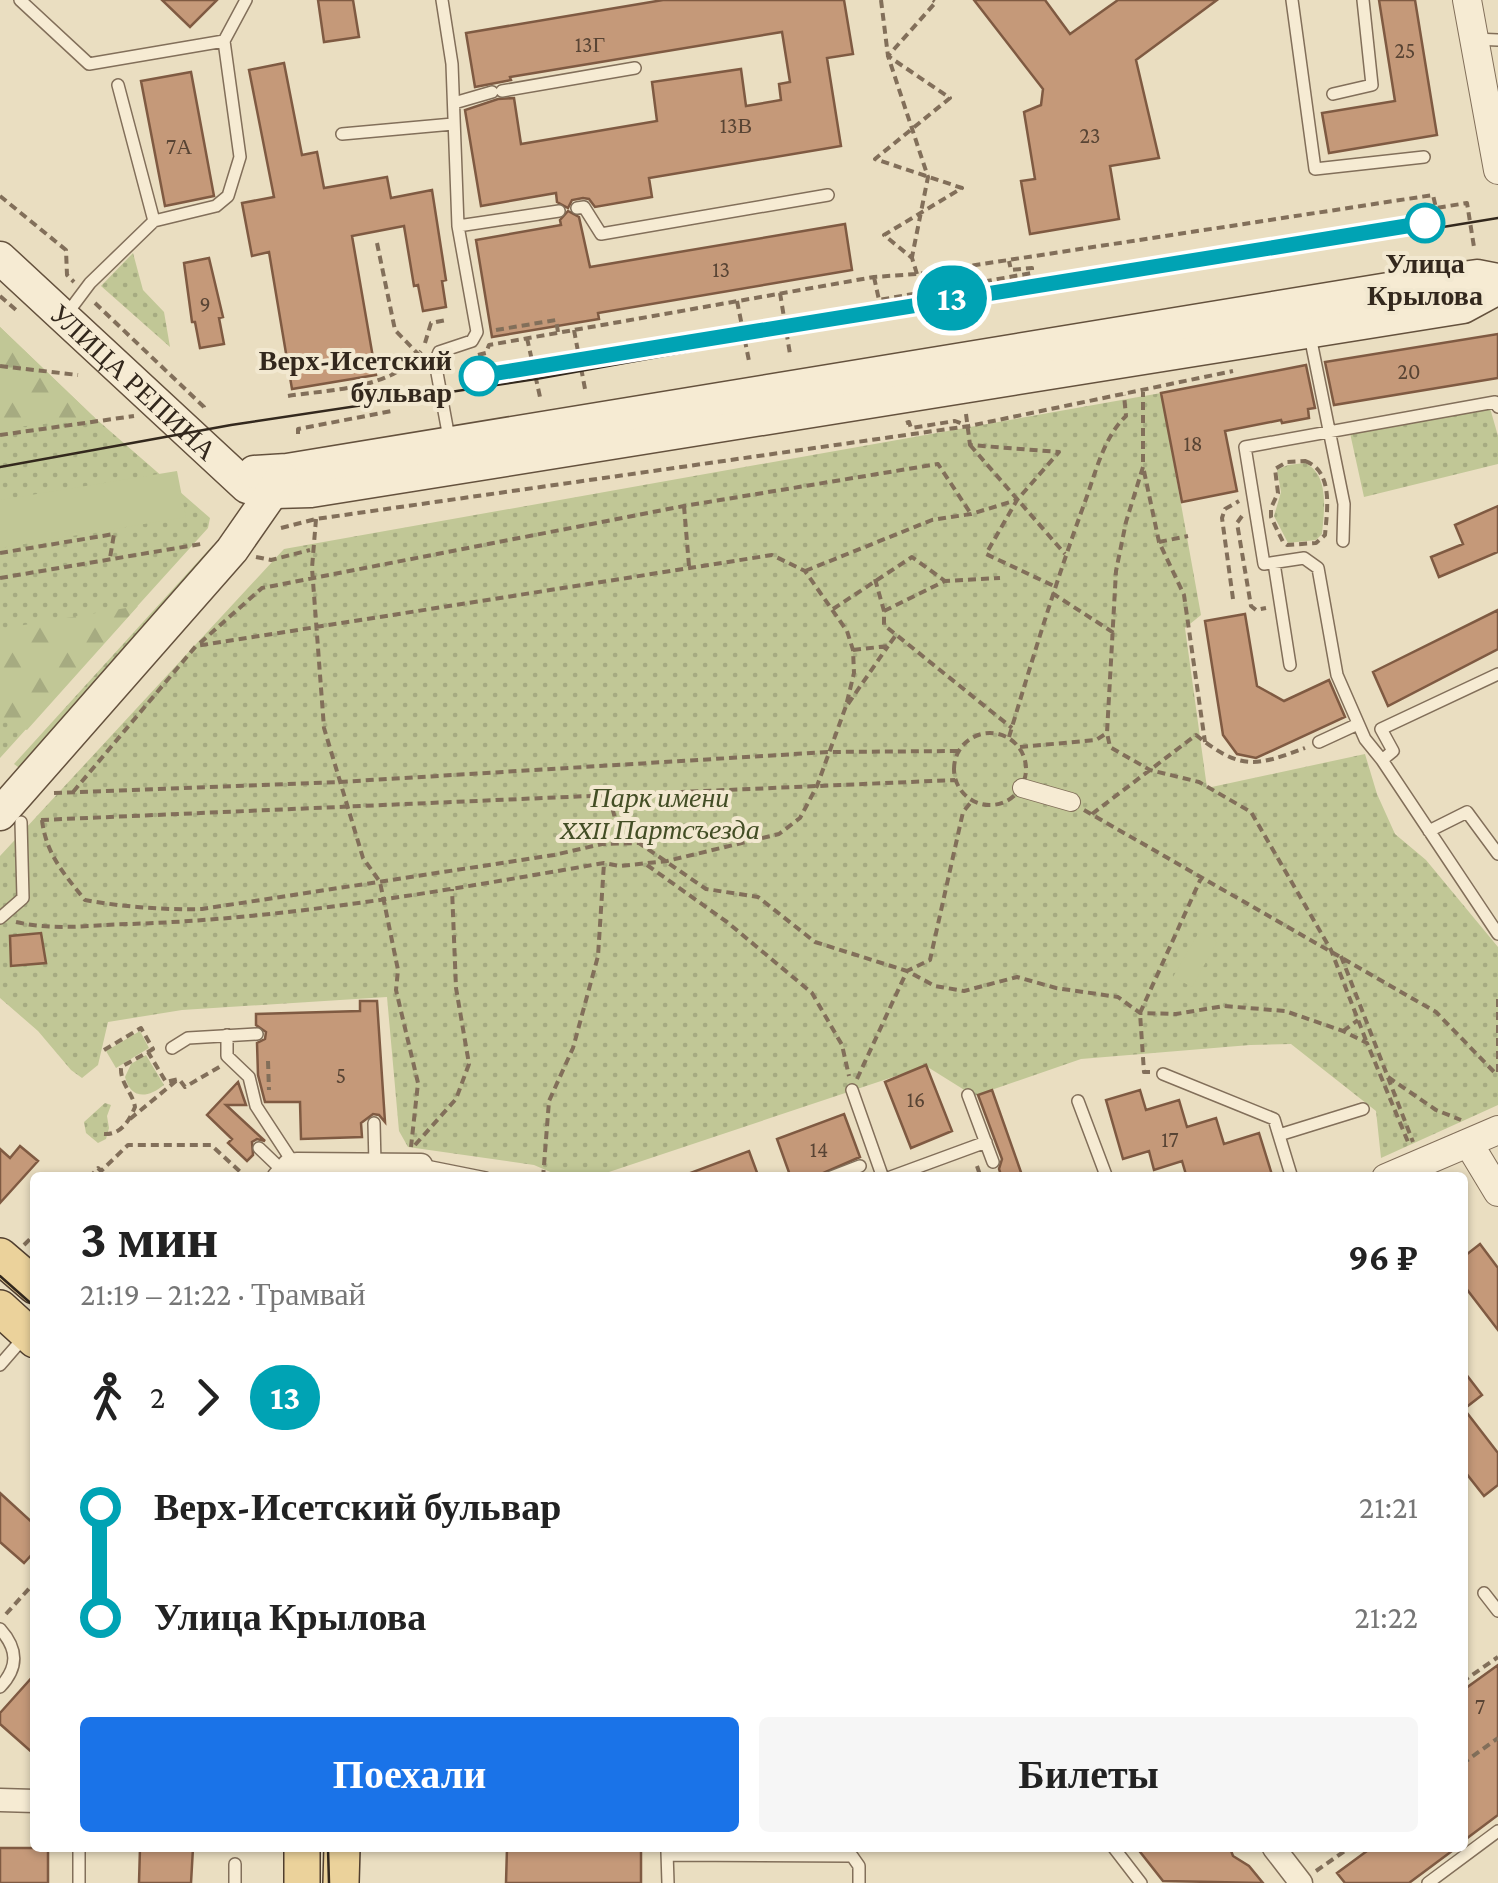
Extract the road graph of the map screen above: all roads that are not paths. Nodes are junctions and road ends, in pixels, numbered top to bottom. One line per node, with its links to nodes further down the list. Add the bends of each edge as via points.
1 (20, 0): 8 (lane, via 88,64)
2 (246, 0): 8 (lane)
3 (442, 0): 12 (lane)
4 (1292, 0): 15 (lane, via 1315,170)
5 (1363, 0): 11 (lane, via 1372,85)
6 (1467, 0): 7 (street)
7 (1486, 39): 16 (street)
8 (224, 41): 20 (lane, via 240,157 228,196 216,206)
9 (635, 68): 12 (lane)
10 (118, 86): 20 (lane)
11 (1333, 94)
12 (454, 103): 13 (lane)
13 (453, 124): 14 (lane); 21 (lane)
14 (342, 134)
15 (1424, 157)
16 (1498, 170)
17 (828, 194): 18 (lane, via 601,234 584,207)
18 (578, 208)
19 (558, 211): 21 (lane)
20 (154, 221): 24 (lane)
21 (458, 226): 29 (lane, via 477,332 472,341 439,352 436,362)
22 (0, 258): 24 (main road, УЛИЦА РЕПИНА)
23 (1490, 276): 25 (main road, via 1463,307); 27 (main road)
24 (74, 305): 30 (main road, УЛИЦА РЕПИНА)
25 (1309, 332): 27 (main road); 28 (lane)
26 (1498, 407): 28 (lane, via 1496,402)
27 (740, 409): 29 (main road); 31 (main road)
28 (1328, 432): 32 (lane, via 1344,504); 34 (lane, via 1246,446 1264,564)
29 (450, 442): 31 (main road)
30 (220, 464): 31 (main road, УЛИЦА РЕПИНА, via 247,487); 33 (main road, via 246,505)
31 (297, 493): 33 (main road)
32 (1343, 541)
33 (246, 548): 42 (main road)
34 (1274, 563): 35 (lane); 37 (lane, via 1304,558 1318,568 1337,675)
35 (1290, 666)
36 (1498, 674): 39 (lane, via 1381,729 1393,751)
37 (1358, 724): 38 (lane, via 1338,727); 39 (lane)
38 (1319, 742)
39 (1382, 760): 43 (lane)
40 (1022, 788): 41 (street)
41 (1076, 805)
42 (11, 818): 45 (lane, via 23,898)
43 (1429, 831): 44 (lane, via 1468,812); 46 (lane)
44 (1498, 854)
45 (0, 918)
46 (1498, 934)
47 (257, 1034): 48 (lane)
48 (227, 1035): 49 (lane, via 188,1038); 64 (lane, via 227,1056 249,1077)
49 (172, 1048)
50 (1162, 1074): 57 (lane, via 1274,1119)
51 (852, 1090): 67 (lane)
52 (968, 1095): 58 (lane)
53 (1078, 1102): 69 (lane)
54 (1364, 1109): 57 (lane)
55 (374, 1123): 61 (lane)
56 (1481, 1133): 71 (street); 72 (street)
57 (1279, 1135): 70 (lane)
58 (986, 1142): 60 (lane); 68 (lane)
59 (258, 1148): 64 (lane)
60 (993, 1162)
61 (375, 1164): 62 (street); 64 (street)
62 (418, 1164): 65 (lane)
63 (860, 1166): 66 (lane)
64 (285, 1171)
65 (457, 1172)
66 (844, 1172)
67 (884, 1172)
68 (903, 1172)
69 (1105, 1172)
70 (1290, 1172)
71 (1399, 1172)
72 (1498, 1192)
73 (11, 1252): 74 (main road)
74 (30, 1279)
75 (0, 1308): 76 (main road)
76 (30, 1330)
77 (30, 1334): 78 (lane)
78 (0, 1365)
79 (1484, 1593): 80 (lane)
80 (1498, 1612)
81 (0, 1625): 82 (lane, via 16,1658)
82 (0, 1687)
83 (0, 1800): 84 (street)
84 (30, 1800)
85 (1498, 1831): 102 (lane)
86 (79, 1852): 95 (lane)
87 (302, 1852): 97 (main road)
88 (342, 1852): 98 (main road)
89 (667, 1852): 99 (lane)
90 (704, 1852): 100 (lane, via 852,1856)
91 (1117, 1852): 101 (lane)
92 (1278, 1852): 94 (street)
93 (235, 1864): 96 (lane)
94 (1306, 1879)
95 (79, 1883)
96 (235, 1883)
97 (302, 1883)
98 (341, 1883)
99 (668, 1883)
100 (859, 1883)
101 (1141, 1883)
102 (1428, 1883)

